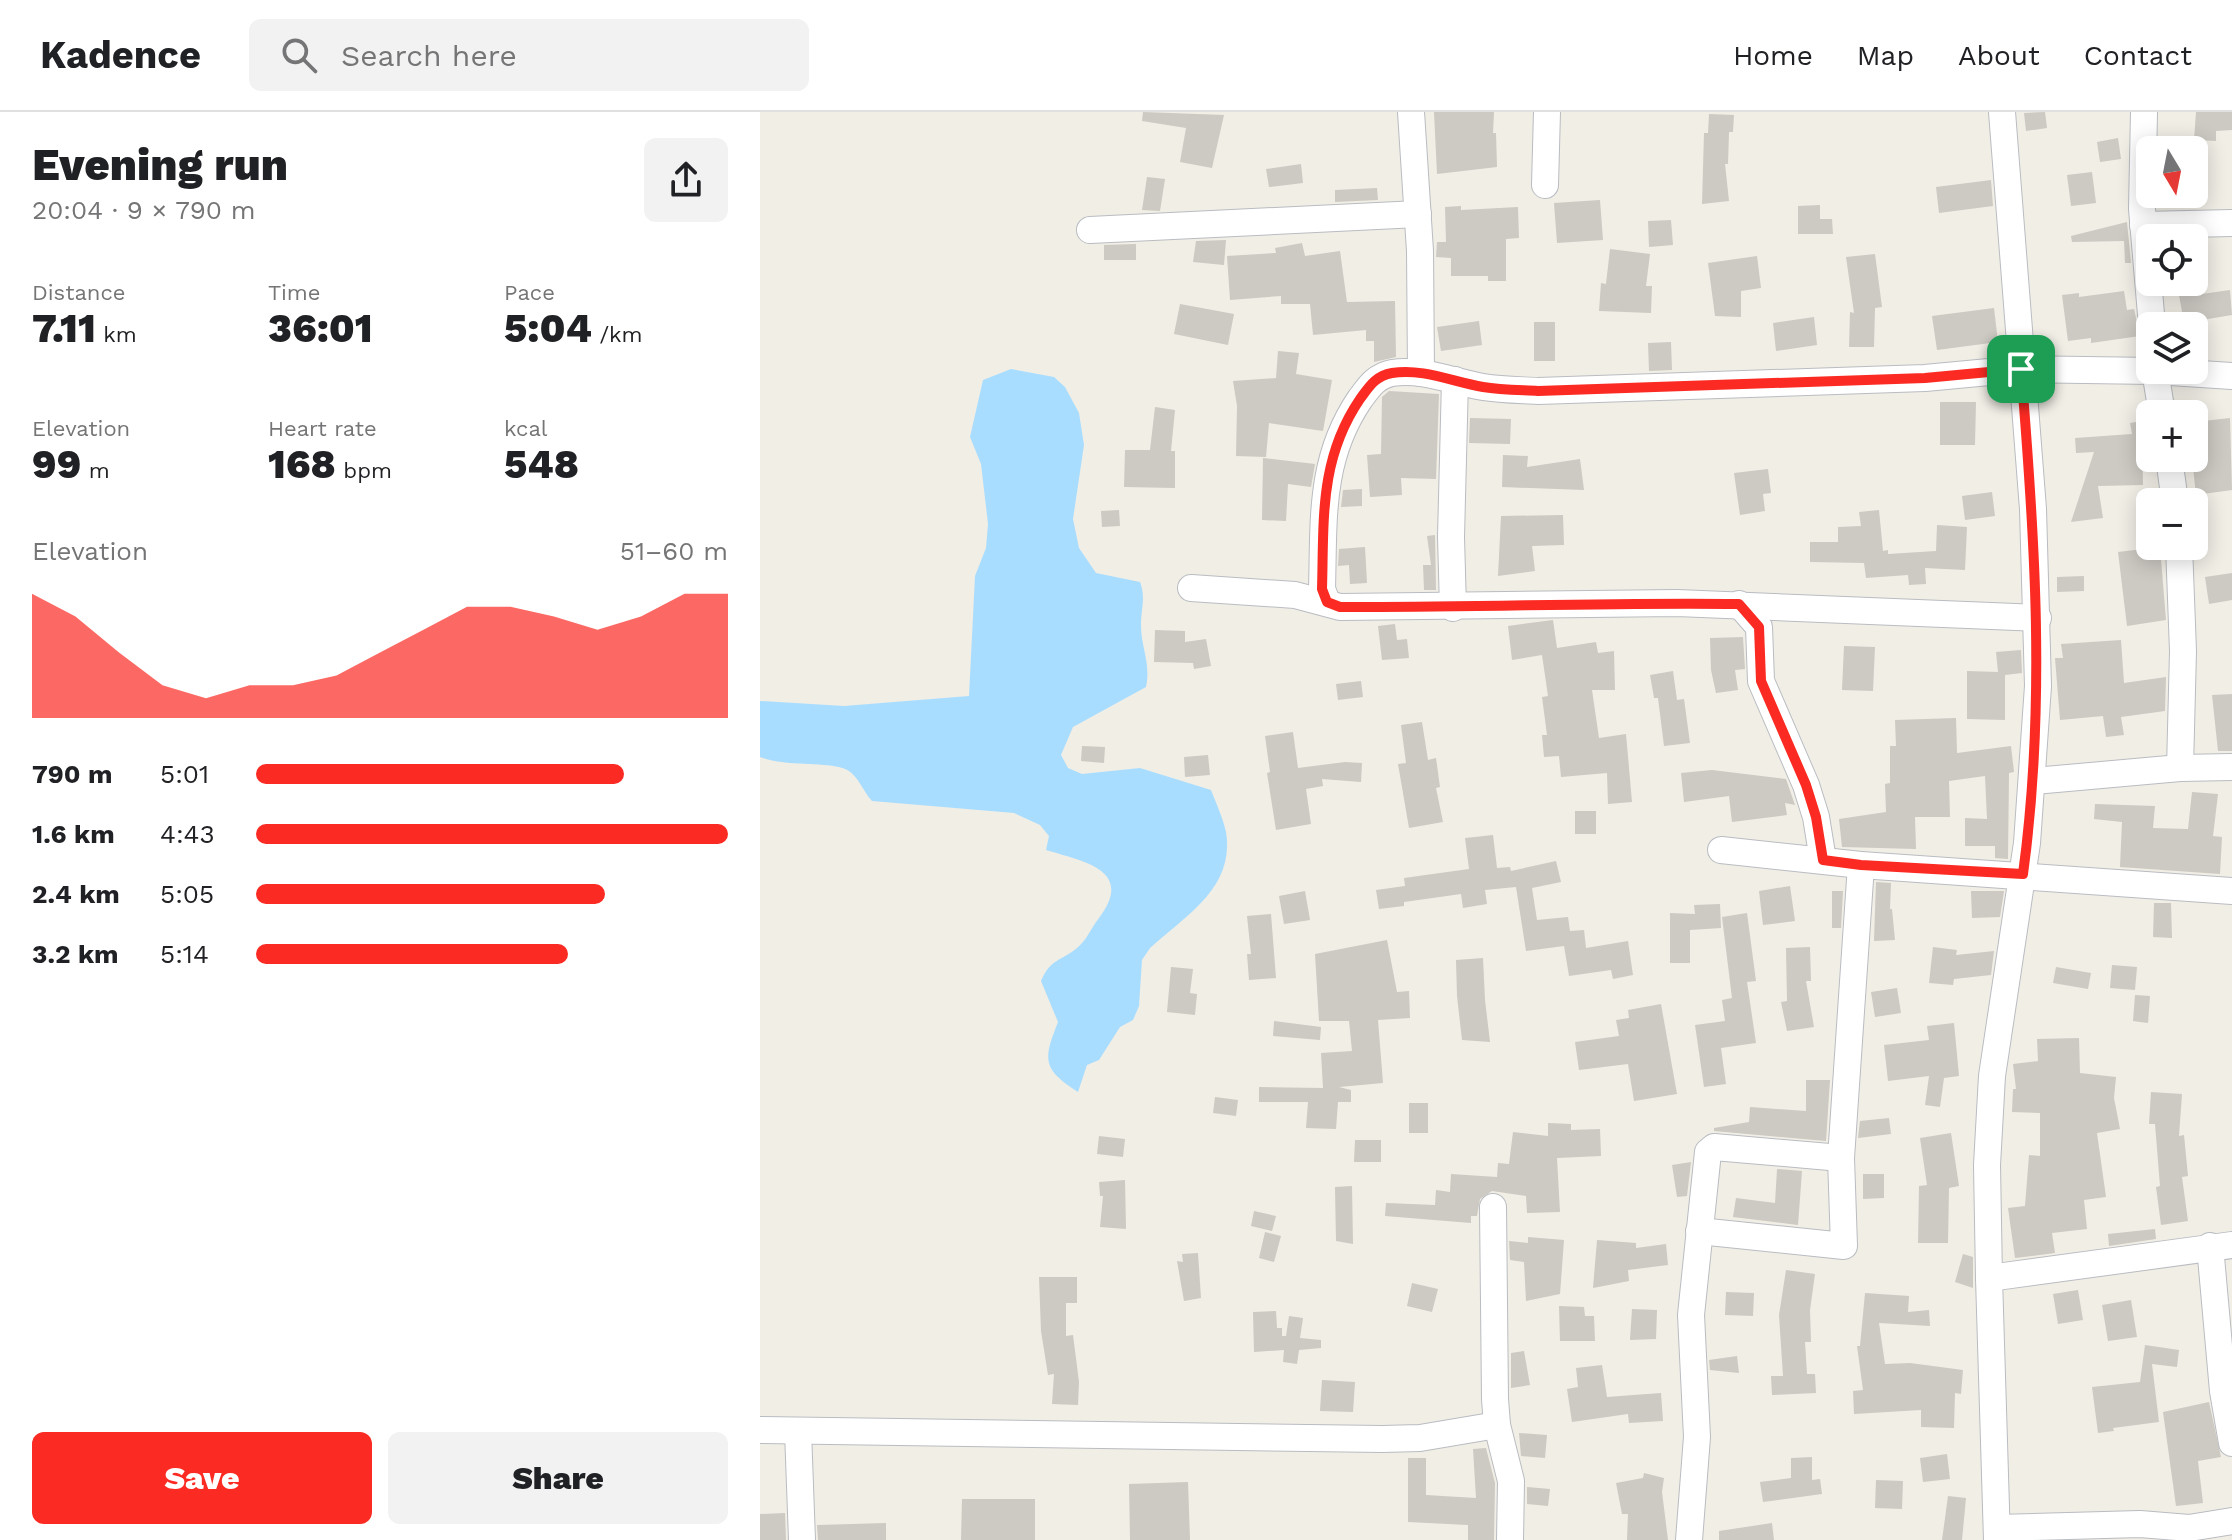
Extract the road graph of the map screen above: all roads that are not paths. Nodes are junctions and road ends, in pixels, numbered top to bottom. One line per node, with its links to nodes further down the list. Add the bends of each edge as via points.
1 (1411, 112): 6 (street)
2 (1547, 112): 5 (street)
3 (2002, 112): 11 (street)
4 (2144, 112): 8 (street)
5 (1545, 185)
6 (1418, 214): 10 (street); 13 (street)
7 (2232, 223): 9 (street)
8 (2143, 224)
9 (2188, 224)
10 (1090, 230)
11 (2021, 369): 12 (street); 16 (street, via 1925,378 1538,391); 22 (street)
12 (2136, 371)
13 (1421, 373): 16 (street); 19 (street, via 1391,373 1373,381 1336,443 1325,499 1322,589)
14 (2208, 374): 15 (street)
15 (2232, 376)
16 (1455, 380): 21 (street)
17 (2180, 560): 24 (street)
18 (1191, 588): 19 (street)
19 (1327, 602): 21 (street, via 1340,607)
20 (1739, 604): 21 (street); 22 (street); 27 (street, via 1759,627 1761,681 1806,785)
21 (1453, 608)
22 (2038, 618): 25 (street)
23 (2232, 767): 24 (street)
24 (2180, 768): 25 (street)
25 (2034, 781): 29 (street)
26 (1721, 850): 27 (street)
27 (1823, 860): 28 (street)
28 (1861, 865): 29 (street); 31 (street)
29 (2023, 874): 30 (street); 35 (street, via 1992,1076)
30 (2232, 891)
31 (1841, 1158): 33 (street, via 1714,1147 1706,1162); 33 (street, via 1844,1246)
32 (1493, 1207): 36 (street)
33 (1699, 1231): 44 (street, via 1691,1315 1697,1437)
34 (2221, 1246): 35 (street); 39 (street, via 2223,1391)
35 (1989, 1278): 41 (street)
36 (1497, 1425): 38 (street, via 1382,1439); 43 (street, via 1511,1481)
37 (760, 1430): 38 (street)
38 (798, 1431): 42 (street)
39 (2232, 1443)
40 (2232, 1521): 41 (street, via 2189,1528 2140,1524)
41 (1997, 1534)
42 (802, 1540)
43 (1510, 1540)
44 (1689, 1540)

